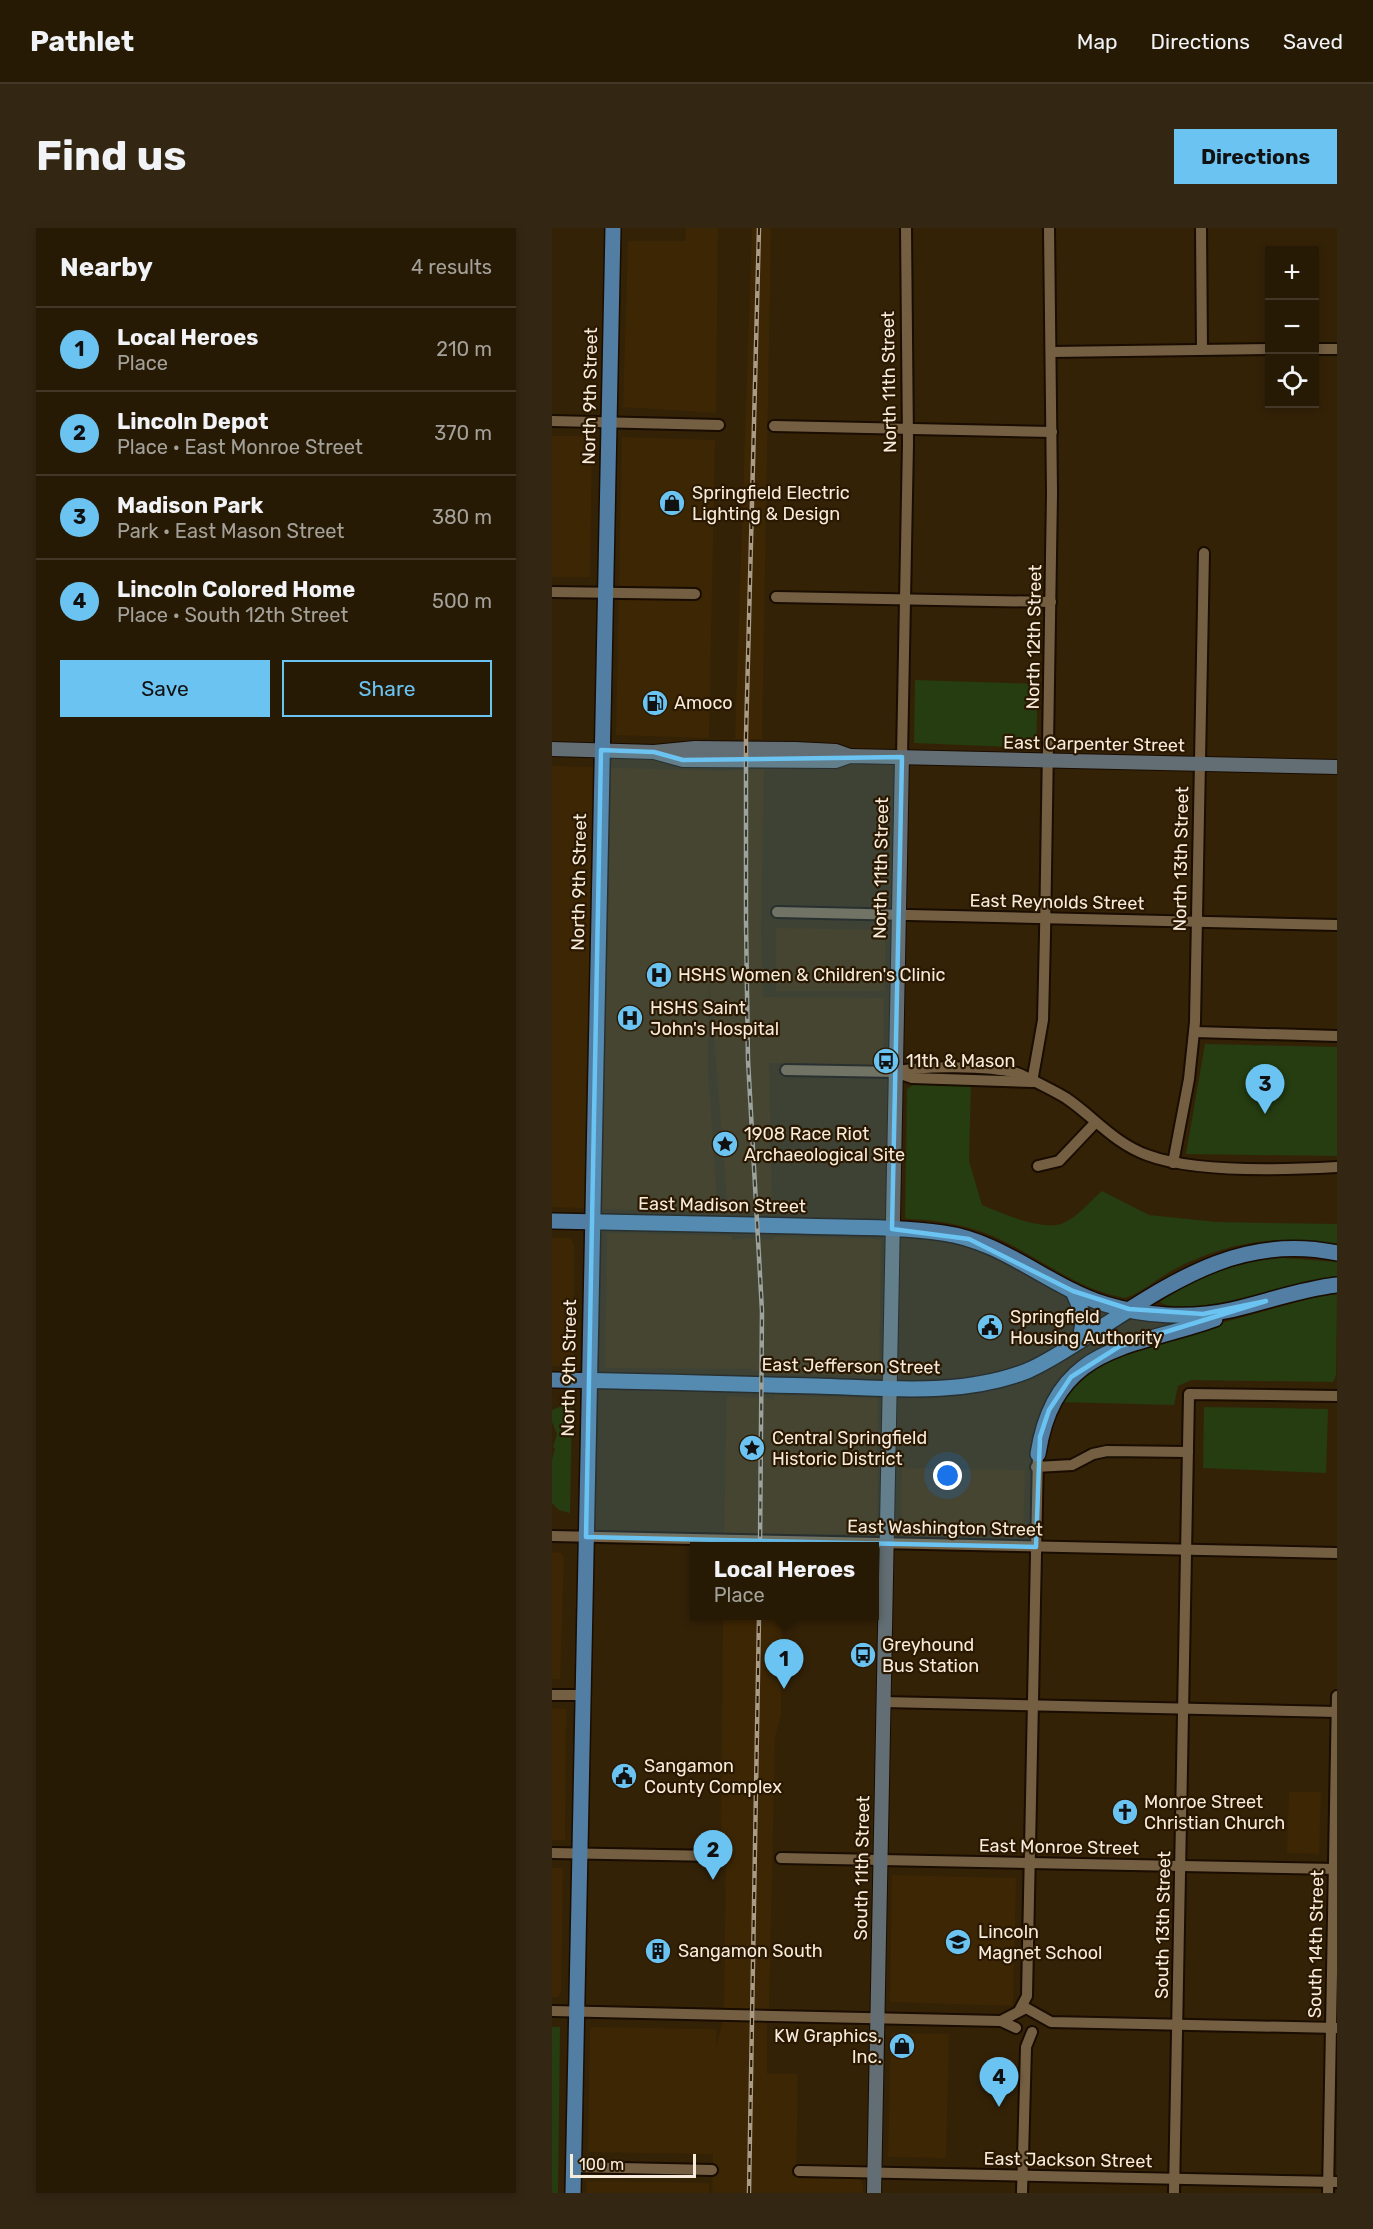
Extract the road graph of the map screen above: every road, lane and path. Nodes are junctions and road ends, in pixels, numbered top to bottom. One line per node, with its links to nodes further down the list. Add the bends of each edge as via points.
1 (613, 228): 11 (main road, North 9th Street)
2 (906, 228): 14 (street, North 11th Street)
3 (1049, 228): 9 (street, North 12th Street)
4 (1201, 228): 8 (street)
5 (1265, 349): 8 (street)
6 (1319, 349): 7 (street)
7 (1337, 349)
8 (1202, 350): 9 (street)
9 (1051, 352): 15 (street, North 12th Street)
10 (552, 421): 11 (street)
11 (609, 423): 12 (street); 18 (main road, North 9th Street)
12 (719, 425)
13 (774, 426): 14 (street)
14 (908, 429): 15 (street); 21 (street, North 11th Street)
15 (1052, 432): 22 (street, North 12th Street)
16 (1203, 553): 27 (street, North 13th Street)
17 (552, 592): 18 (street)
18 (606, 593): 19 (street); 24 (main road, North 9th Street)
19 (695, 594)
20 (776, 597): 21 (street)
21 (905, 600): 22 (street); 25 (street, North 11th Street)
22 (1051, 602): 26 (street, North 12th Street)
23 (552, 749): 24 (street, East Carpenter Street)
24 (601, 750): 25 (street, East Carpenter Street, via 654,752 682,760); 44 (main road, North 9th Street)
25 (902, 758): 26 (street, East Carpenter Street); 30 (street, North 11th Street)
26 (1048, 760): 27 (street, East Carpenter Street); 31 (street, North 12th Street)
27 (1199, 764): 28 (street, East Carpenter Street); 32 (street, North 13th Street)
28 (1337, 767)
29 (777, 912): 30 (street, East Reynolds Street)
30 (898, 915): 31 (street, East Reynolds Street); 37 (street, North 11th Street)
31 (1045, 918): 32 (street, East Reynolds Street); 38 (street, North 12th Street, via 1043,1020)
32 (1197, 922): 33 (street, East Reynolds Street); 34 (street, North 13th Street)
33 (1337, 925)
34 (1195, 1032): 35 (street); 40 (street, North 13th Street)
35 (1337, 1035)
36 (786, 1070): 37 (street)
37 (895, 1072): 38 (street, via 912,1078); 45 (street, North 11th Street)
38 (1032, 1082): 39 (street, via 1066,1098)
39 (1095, 1123): 40 (street, via 1131,1148); 41 (street, via 1059,1161)
40 (1173, 1163): 42 (street)
41 (1038, 1166)
42 (1337, 1167)
43 (552, 1221): 44 (main road, East Madison Street)
44 (592, 1222): 45 (main road, East Madison Street); 53 (main road, North 9th Street)
45 (892, 1229): 48 (main road, East Madison Street, via 969,1239); 54 (street, North 11th Street)
46 (1337, 1253): 50 (main road, East Jefferson Street, via 1295,1249 1239,1255 1177,1279)
47 (1337, 1285): 49 (main road)
48 (1073, 1291): 50 (main road, East Madison Street); 51 (main road, via 1084,1317)
49 (1266, 1300): 50 (main road, East Madison Street, via 1203,1314 1158,1314); 57 (main road, via 1197,1325 1120,1346 1086,1365 1071,1377 1053,1403 1043,1427)
50 (1130, 1309): 51 (main road, East Jefferson Street)
51 (1080, 1341): 54 (main road, East Jefferson Street, via 1028,1370 988,1383)
52 (552, 1380): 53 (main road, East Jefferson Street)
53 (589, 1380): 54 (main road, East Jefferson Street); 59 (main road, North 9th Street)
54 (890, 1388): 62 (street, North 11th Street)
55 (1337, 1396): 56 (street, via 1189,1394)
56 (1188, 1452): 57 (street, via 1107,1451 1072,1465); 64 (street)
57 (1037, 1460): 63 (street)
58 (552, 1536): 59 (street, East Washington Street)
59 (586, 1537): 60 (street, East Washington Street); 67 (main road, North 9th Street)
60 (800, 1542)
61 (879, 1544): 62 (street, East Washington Street)
62 (886, 1544): 63 (street, East Washington Street); 69 (street, South 11th Street)
63 (1036, 1547): 64 (street, East Washington Street); 70 (street)
64 (1186, 1549): 65 (street, East Washington Street); 71 (street, South 13th Street)
65 (1337, 1553)
66 (552, 1695): 67 (street)
67 (583, 1695): 74 (main road, North 9th Street)
68 (1337, 1696): 72 (street, South 14th Street)
69 (883, 1702): 70 (street); 77 (street, South 11th Street)
70 (1032, 1705): 71 (street); 78 (street)
71 (1183, 1708): 72 (street); 79 (street, South 13th Street)
72 (1337, 1712): 80 (street, South 14th Street)
73 (552, 1853): 74 (street)
74 (579, 1854): 75 (street); 84 (main road, North 9th Street)
75 (717, 1856)
76 (781, 1858): 77 (street, East Monroe Street)
77 (880, 1860): 78 (street, East Monroe Street); 86 (street, South 11th Street)
78 (1029, 1863): 79 (street, East Monroe Street); 81 (street)
79 (1180, 1866): 80 (street, East Monroe Street); 89 (street, South 13th Street)
80 (1336, 1869): 90 (street, South 14th Street)
81 (1027, 1996): 83 (street); 85 (street)
82 (552, 2011): 84 (street)
83 (1033, 2011): 85 (street); 88 (street); 92 (street, via 1038,2019)
84 (576, 2012): 86 (street); 94 (main road, North 9th Street)
85 (1018, 2012): 87 (street); 91 (street, via 1014,2021)
86 (876, 2018): 87 (street); 97 (street, South 11th Street)
87 (1001, 2020): 91 (street)
88 (1051, 2022): 89 (street); 92 (street)
89 (1177, 2024): 90 (street); 99 (street, South 13th Street)
90 (1334, 2028): 100 (street, South 14th Street)
91 (1017, 2030): 92 (street); 93 (street)
92 (1033, 2031): 93 (street)
93 (1026, 2047): 98 (street)
94 (573, 2167): 95 (street); 101 (main road, North 9th Street)
95 (712, 2170)
96 (799, 2171): 97 (street, East Jackson Street)
97 (874, 2173): 98 (street, East Jackson Street); 102 (street, South 11th Street)
98 (1023, 2176): 99 (street, East Jackson Street); 103 (street)
99 (1174, 2179): 100 (street, East Jackson Street); 104 (street, South 13th Street)
100 (1331, 2186)
101 (573, 2193)
102 (874, 2193)
103 (1022, 2193)
104 (1174, 2193)

